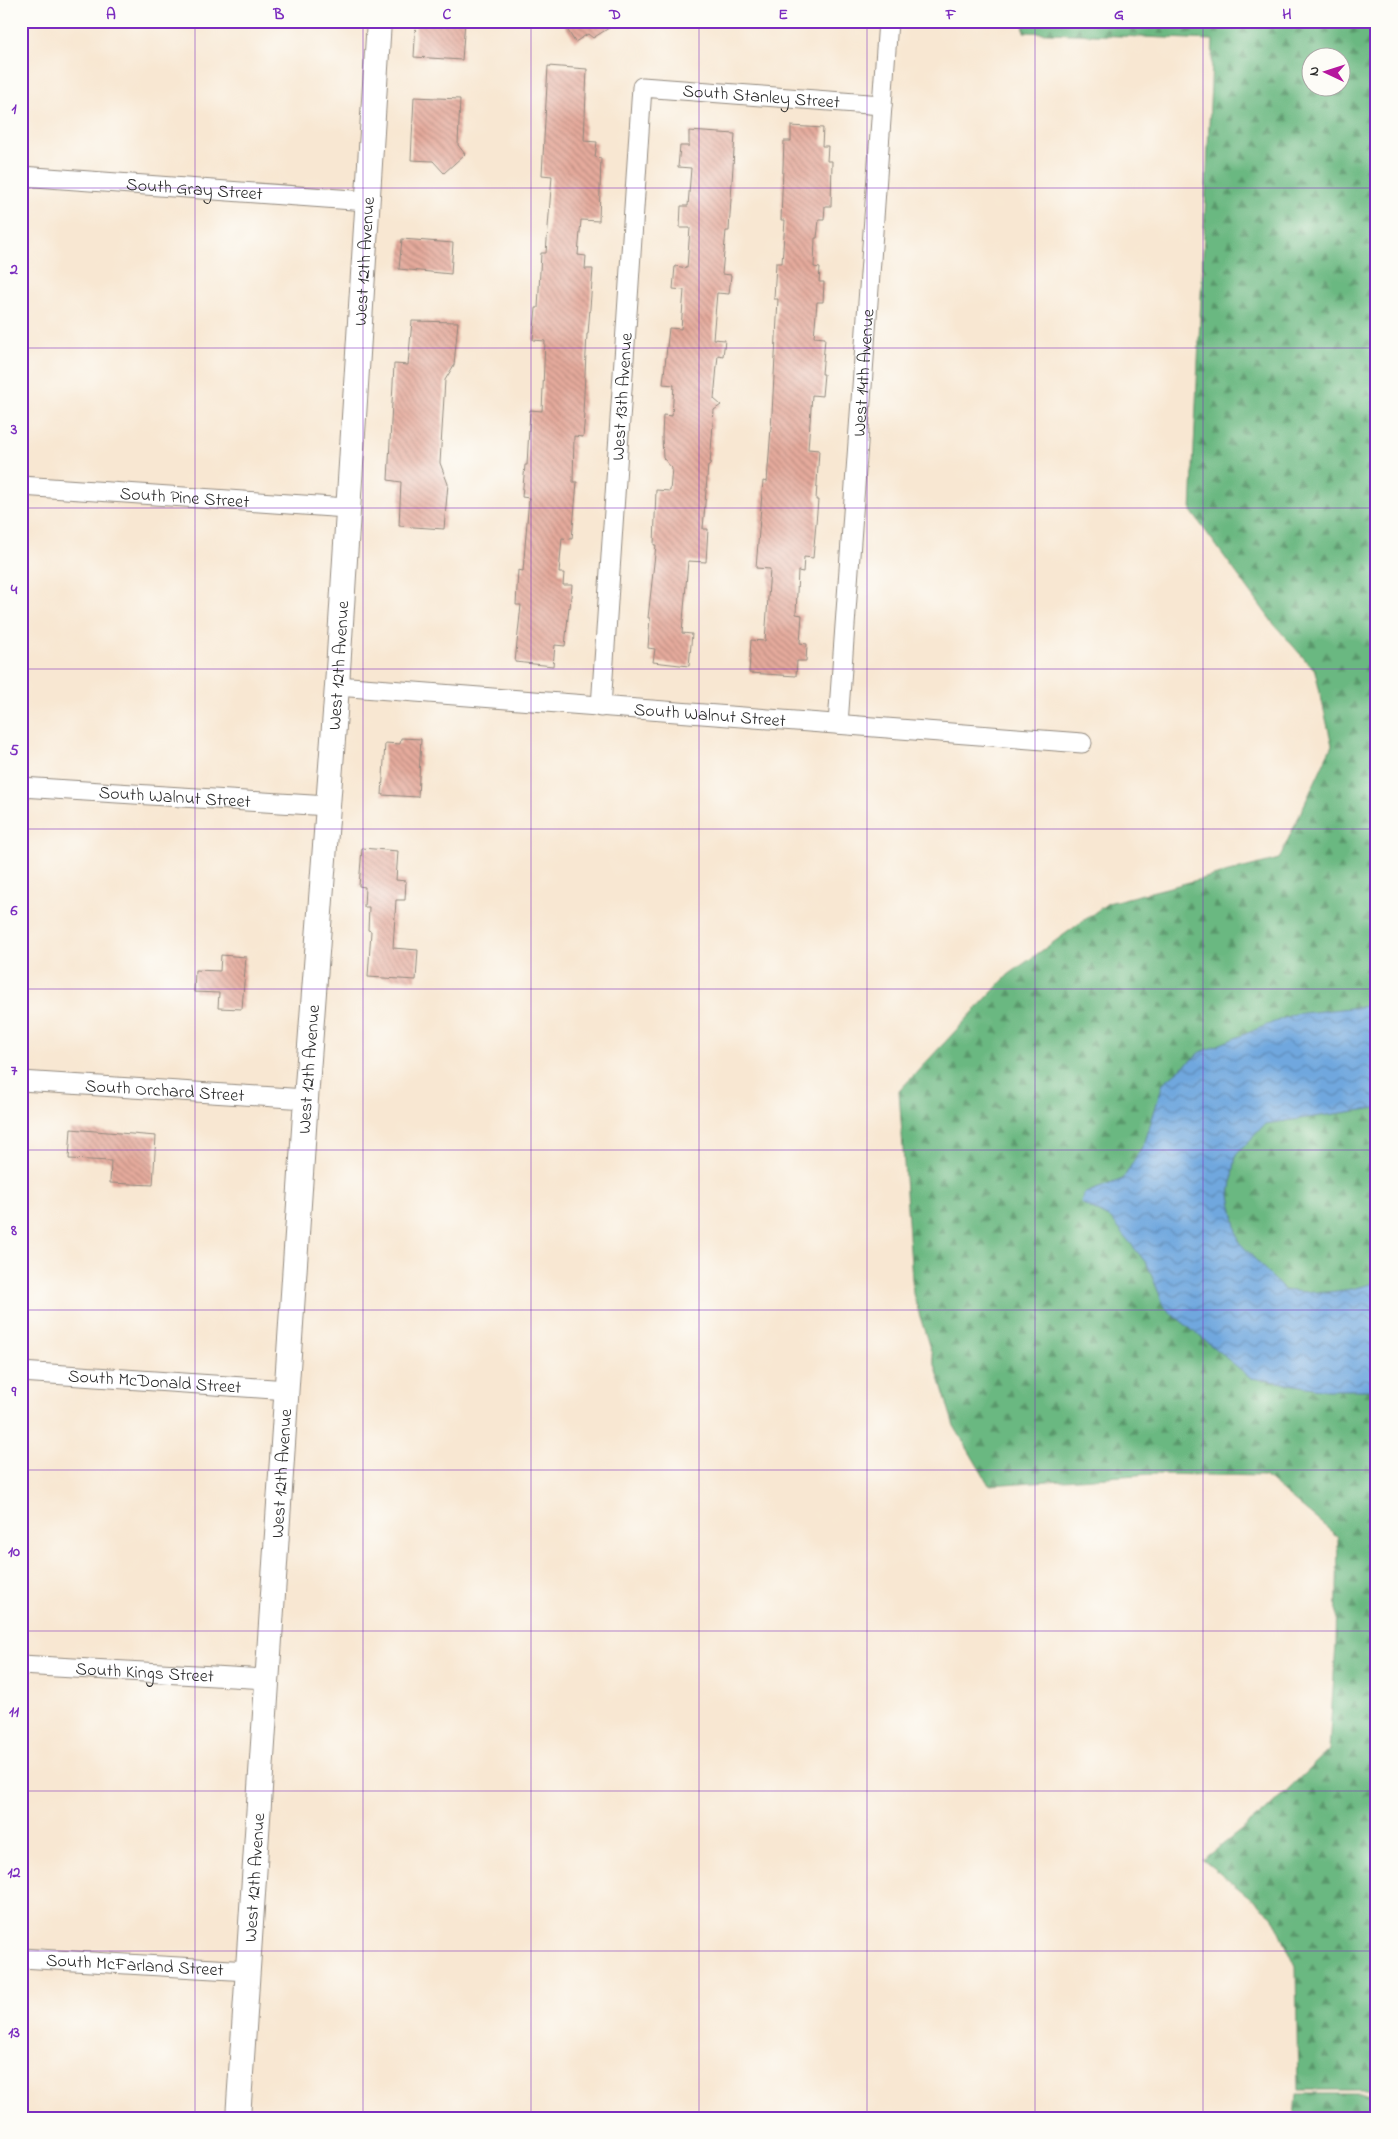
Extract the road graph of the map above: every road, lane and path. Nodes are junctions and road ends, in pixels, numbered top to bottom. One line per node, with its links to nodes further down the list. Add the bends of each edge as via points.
1 (379, 21): 6 (main road, West 12th Avenue)
2 (888, 21): 4 (street, West 14th Avenue)
3 (642, 87): 4 (street, South Stanley Street); 10 (street, West 13th Avenue)
4 (882, 105): 11 (street, West 14th Avenue)
5 (21, 176): 6 (street, South Gray Street)
6 (367, 201): 8 (main road, West 12th Avenue)
7 (21, 486): 8 (street, South Pine Street)
8 (348, 508): 9 (main road, West 12th Avenue)
9 (337, 686): 10 (street, South Walnut Street); 14 (main road, West 12th Avenue)
10 (601, 707): 11 (street, South Walnut Street)
11 (838, 724): 12 (street, South Walnut Street)
12 (1082, 743)
13 (21, 787): 14 (street, South Walnut Street)
14 (328, 806): 16 (main road, West 12th Avenue)
15 (21, 1081): 16 (street, South Orchard Street)
16 (306, 1099): 18 (main road, West 12th Avenue)
17 (21, 1372): 18 (street, South McDonald Street)
18 (288, 1390): 20 (main road, West 12th Avenue)
19 (21, 1665): 20 (street, South Kings Street)
20 (268, 1679): 22 (main road, West 12th Avenue)
21 (21, 1958): 22 (street, South McFarland Street)
22 (249, 1971): 23 (main road, West 12th Avenue)
23 (238, 2118)

